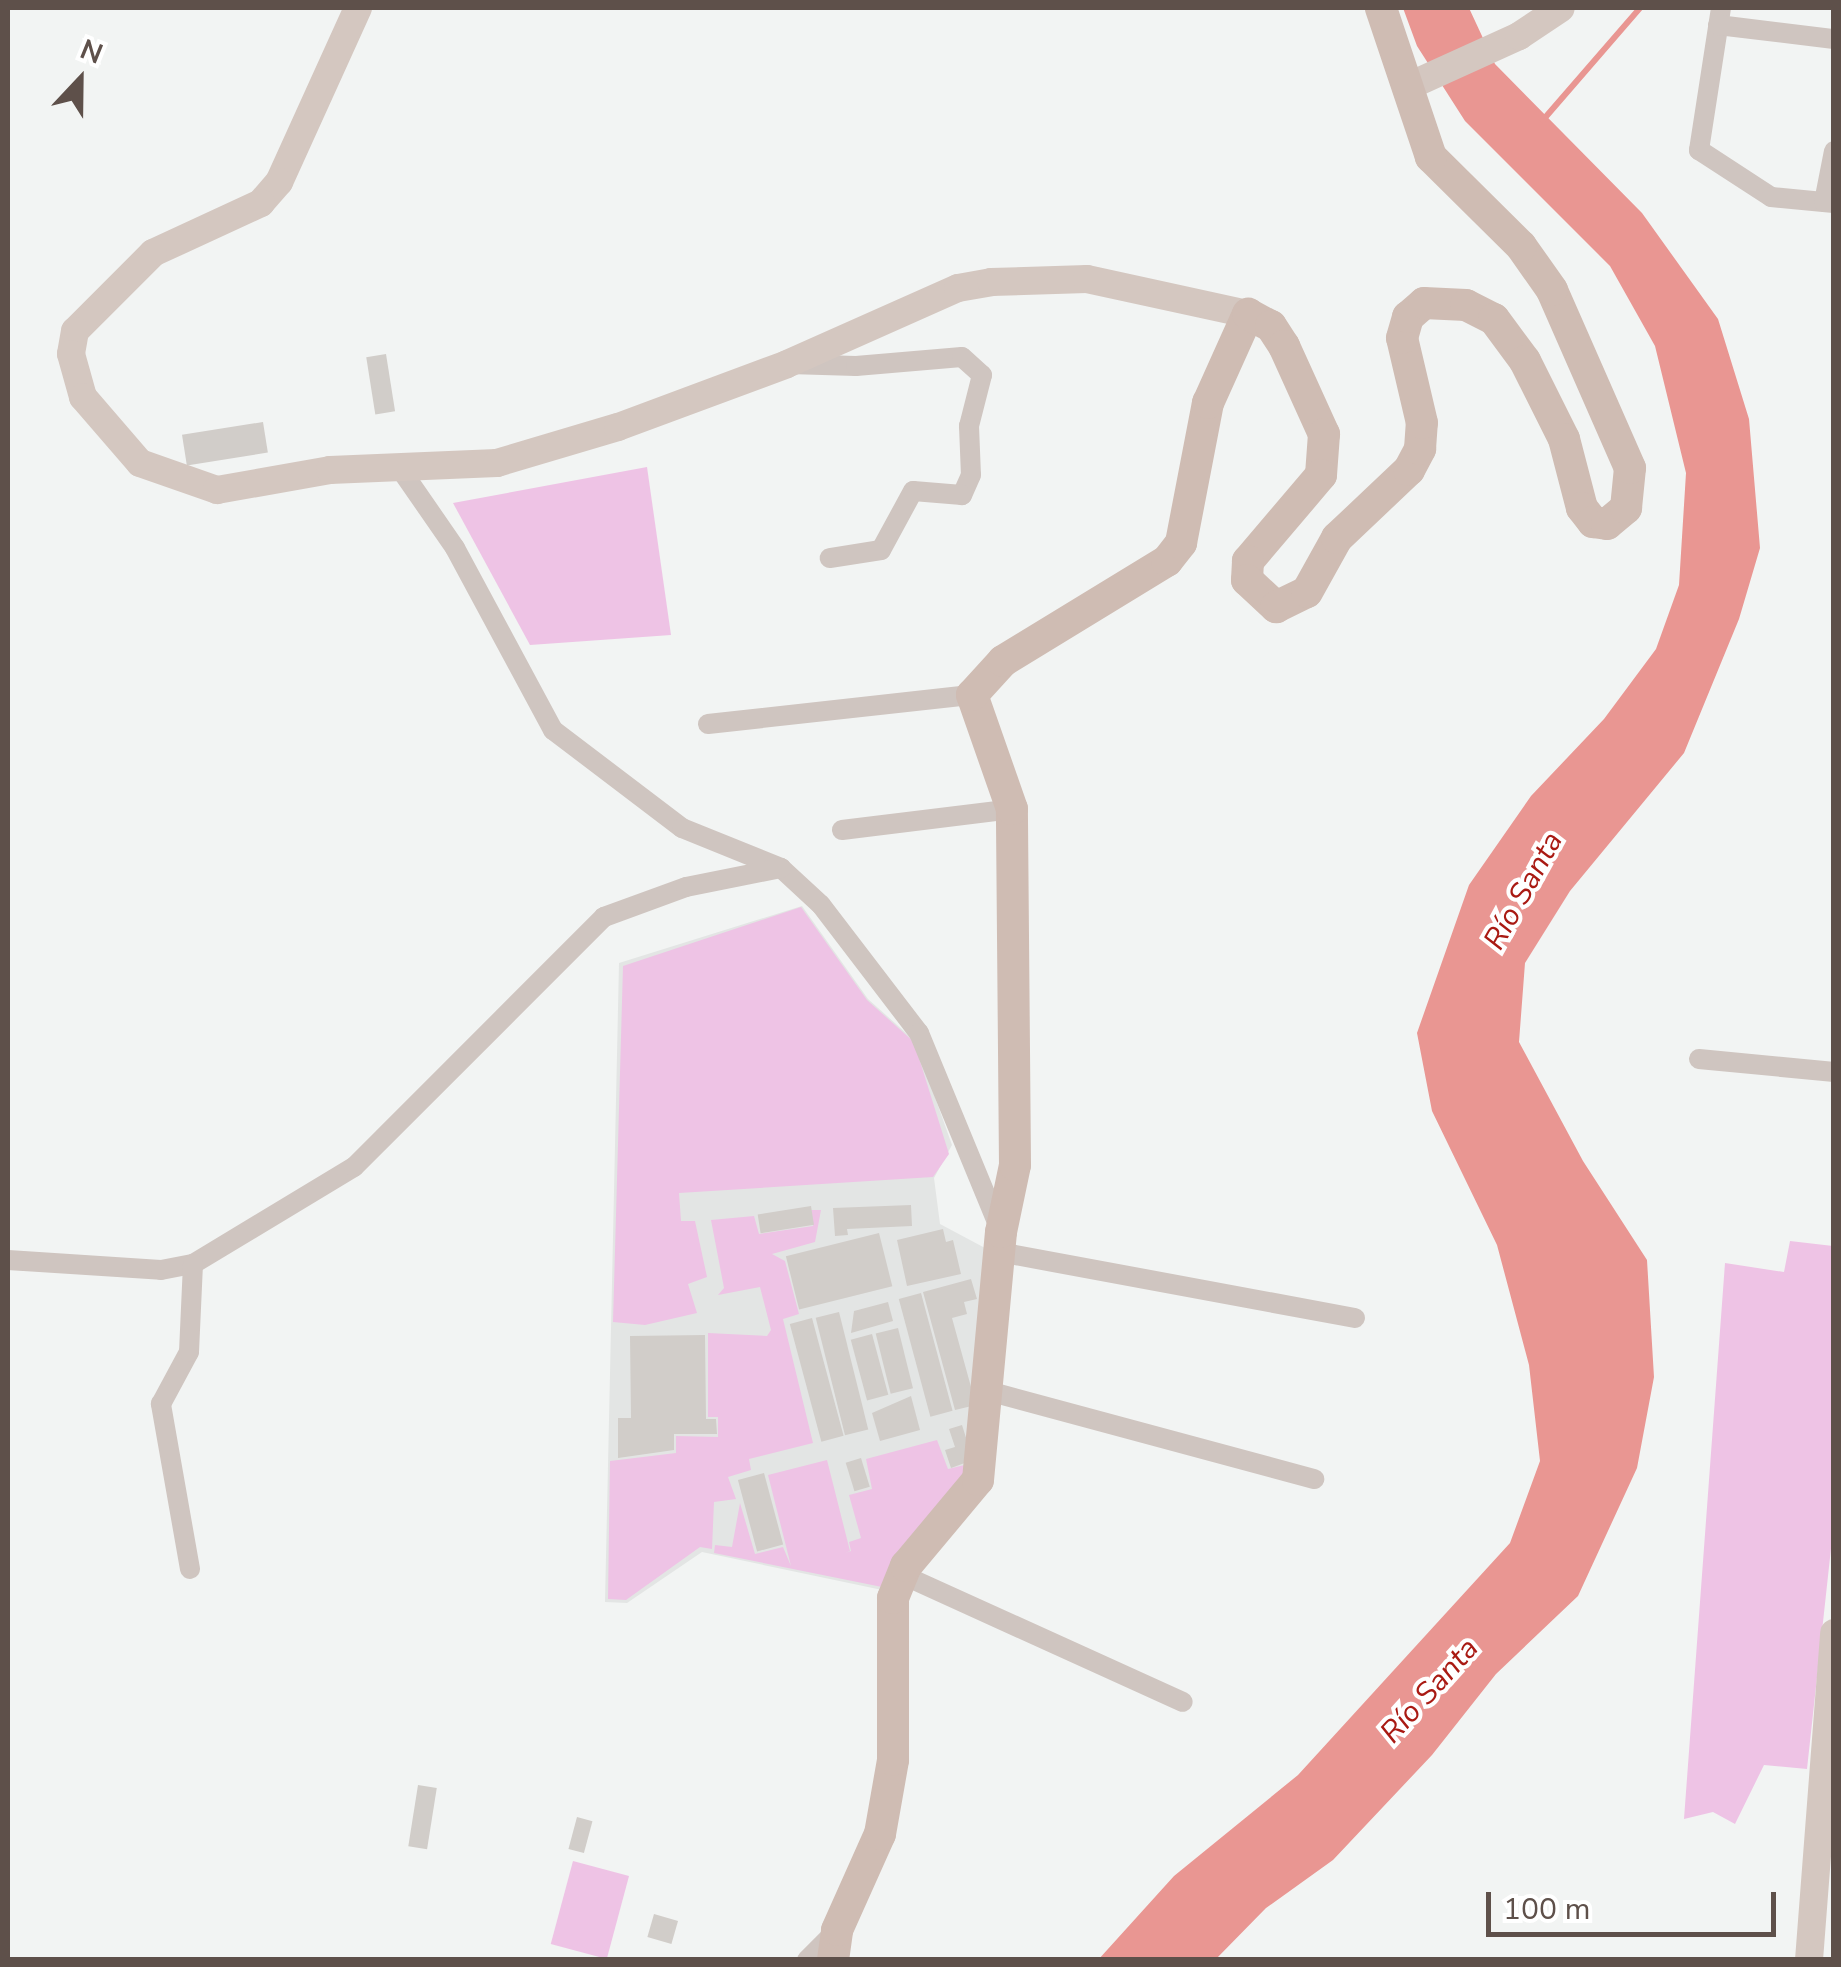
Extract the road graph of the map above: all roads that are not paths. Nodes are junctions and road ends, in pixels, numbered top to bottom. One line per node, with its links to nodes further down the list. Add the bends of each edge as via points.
1 (358, 8): 11 (street, via 279,182 262,203 131,269 74,330 71,354 83,397 119,446 140,463 189,482 242,489 330,470)
2 (1381, 8): 6 (main road)
3 (1561, 8): 6 (street)
4 (1719, 16): 5 (street); 8 (street, via 1699,150 1771,197)
5 (1834, 39)
6 (1420, 83): 9 (main road, via 1418,133 1431,157 1521,246 1552,290 1630,468 1626,508 1607,524 1593,522 1582,508 1564,439 1525,361 1494,319 1466,304 1424,304 1408,318 1402,338 1422,423 1410,470 1337,538 1307,592 1276,607 1247,580 1248,561 1322,475 1324,434 1284,346 1271,326)
7 (1834, 151): 8 (street)
8 (1829, 203)
9 (1248, 314): 10 (street, via 1102,281 991,282 958,288); 13 (main road, via 1208,403 1181,544 1168,561 1004,662)
10 (787, 364): 11 (street, via 618,427 497,462); 12 (street, via 962,357 982,375 962,495 914,491 882,550)
11 (399, 467): 17 (street, via 455,548 553,730 682,828)
12 (830, 558)
13 (972, 695): 14 (street); 15 (main road)
14 (708, 724)
15 (1012, 809): 16 (street); 20 (main road, via 1015,1165)
16 (842, 830)
17 (781, 868): 20 (street, via 821,906 918,1033); 22 (street, via 686,887 604,917 354,1168)
18 (1699, 1058): 19 (street)
19 (1834, 1072)
20 (1000, 1242): 23 (street); 24 (main road)
21 (8, 1260): 22 (street, via 139,1270)
22 (193, 1264): 26 (street, via 189,1352 161,1404)
23 (1355, 1318)
24 (988, 1391): 25 (street); 27 (main road, via 978,1480)
25 (1314, 1479)
26 (190, 1569)
27 (903, 1574): 29 (street); 31 (main road, via 893,1598 894,1760 880,1834)
28 (1833, 1642): 30 (street)
29 (1183, 1702)
30 (1821, 1898): 33 (street)
31 (835, 1945): 32 (street)
32 (807, 1960)
33 (1808, 1960)

